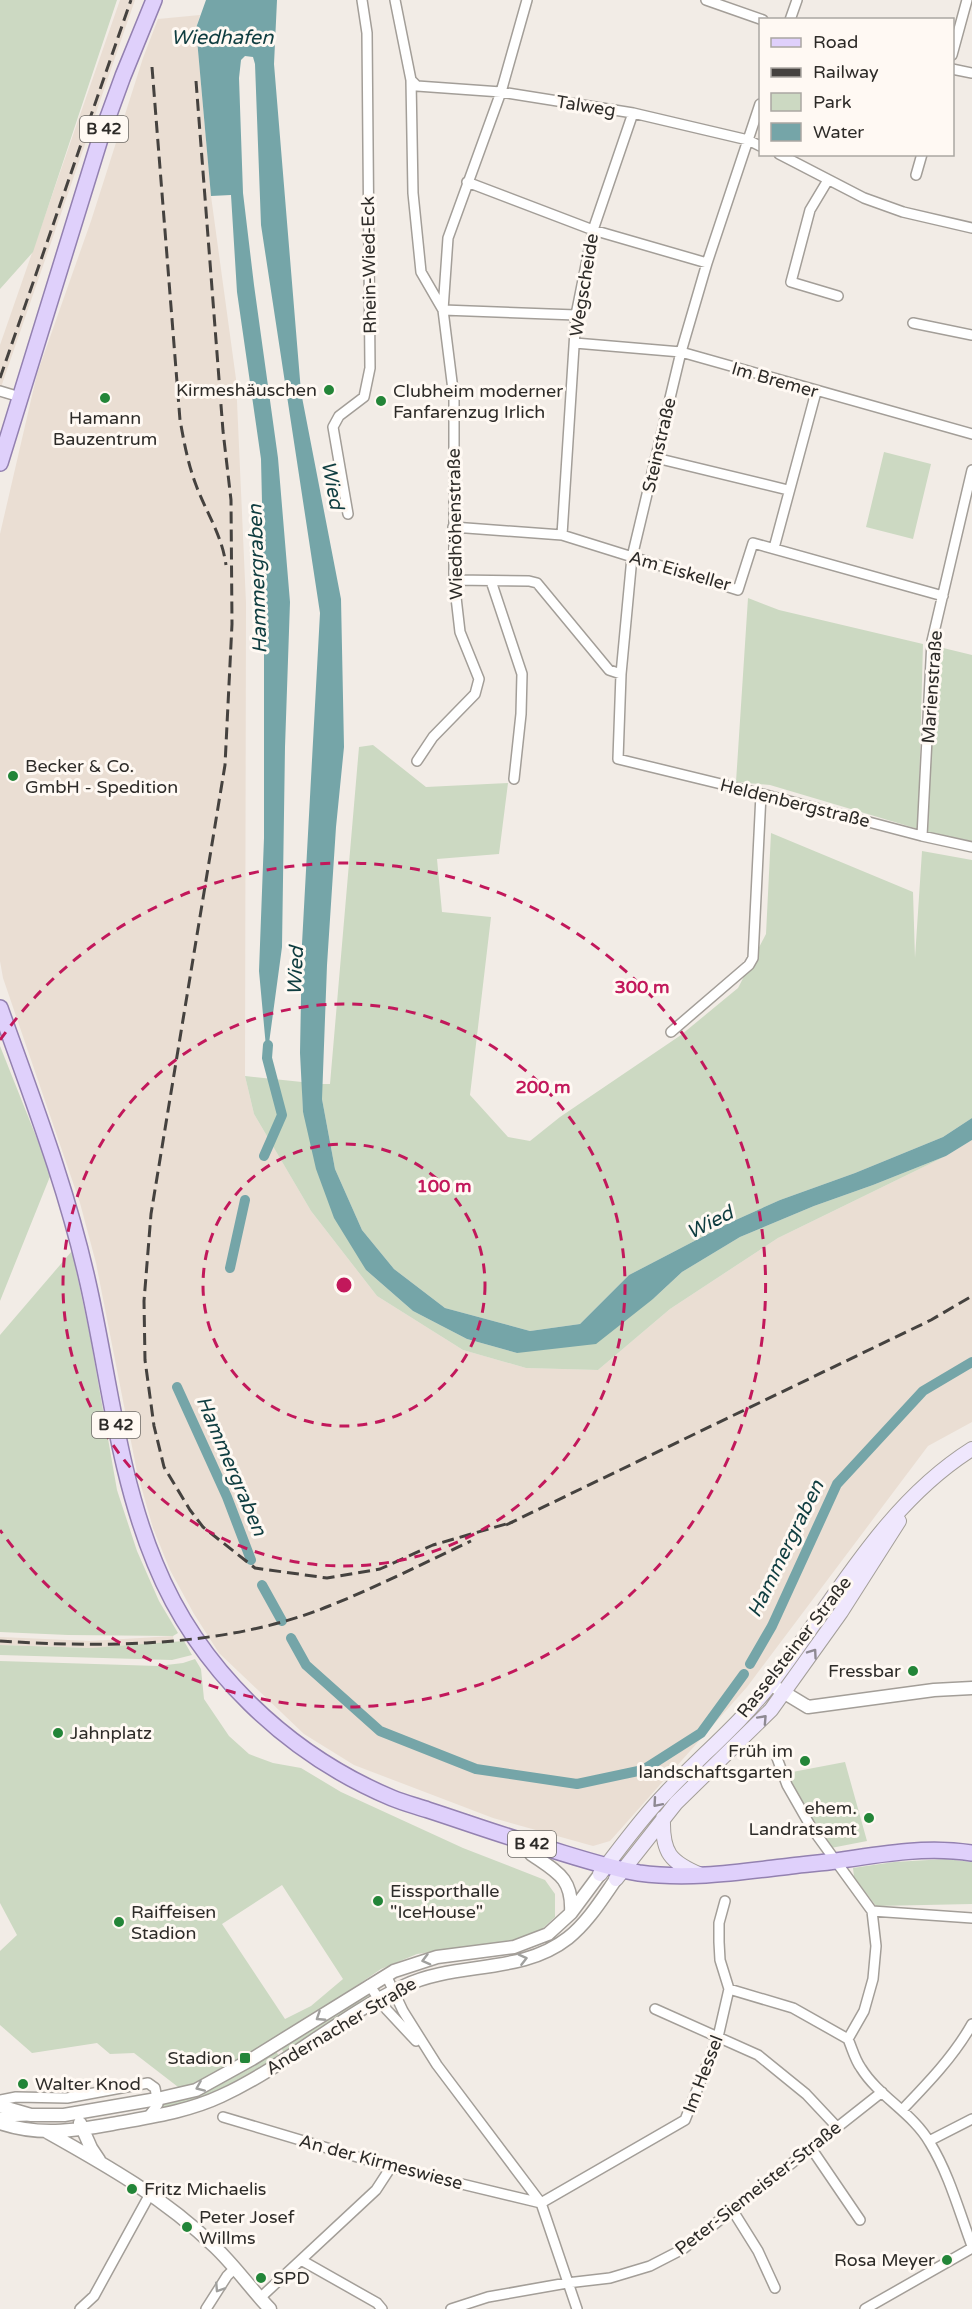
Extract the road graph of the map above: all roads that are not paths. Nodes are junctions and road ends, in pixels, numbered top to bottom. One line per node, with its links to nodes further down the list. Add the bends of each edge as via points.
1 (154, 0): 36 (main road, B 42, via 100,140)
2 (362, 0): 42 (street, Rhein-Wied-Eck, via 367,33 370,368 364,397 339,416 333,428)
3 (395, 0): 13 (street)
4 (527, 0): 14 (street, Wiedhöhenstraße)
5 (706, 0): 9 (street)
6 (797, 0): 8 (street)
7 (967, 0): 10 (street)
8 (791, 18)
9 (759, 19)
10 (954, 48)
11 (954, 69): 12 (street)
12 (972, 73)
13 (411, 80): 14 (street, Talweg, via 417,86); 28 (street, via 413,193 421,272)
14 (501, 92): 16 (street, Talweg); 23 (street, Wiedhöhenstraße)
15 (759, 107): 17 (street, Steinstraße)
16 (633, 113): 17 (street, Talweg); 25 (street, Wegscheide)
17 (748, 140): 18 (street, Talweg); 26 (street, Steinstraße)
18 (759, 146)
19 (783, 156): 22 (street)
20 (921, 156): 21 (street)
21 (916, 175)
22 (828, 180): 24 (street, via 903,212); 27 (street, via 810,210 791,282)
23 (466, 182): 25 (street); 28 (street, Wiedhöhenstraße, via 448,238)
24 (972, 228)
25 (592, 230): 26 (street); 29 (street, Wegscheide)
26 (707, 263): 33 (street, Steinstraße)
27 (838, 296)
28 (442, 310): 29 (street); 43 (street, Wiedhöhenstraße, via 454,398)
29 (576, 315): 32 (street, Wegscheide)
30 (913, 323): 31 (street)
31 (972, 335)
32 (575, 343): 33 (street, Im Bremer); 44 (street, Wegscheide)
33 (681, 352): 35 (street, Im Bremer); 38 (street, Steinstraße)
34 (0, 391): 36 (street)
35 (816, 392): 37 (street, Im Bremer); 41 (street)
36 (20, 397): 39 (main road, B 42)
37 (972, 435)
38 (656, 458): 41 (street); 46 (street, Steinstraße)
39 (0, 463)
40 (972, 470): 49 (street, Marienstraße)
41 (788, 490): 45 (street)
42 (348, 514)
43 (453, 527): 44 (street, Am Eiskeller); 47 (street, Wiedhöhenstraße)
44 (562, 535): 46 (street, Am Eiskeller)
45 (774, 548): 46 (street, Am Eiskeller, via 753,543 738,590); 49 (street, Am Eiskeller)
46 (632, 557): 50 (street, Steinstraße)
47 (454, 580): 48 (street); 52 (street, Wiedhöhenstraße, via 460,632 478,679 475,694 433,737)
48 (491, 581): 50 (street, via 537,583 609,670); 53 (street, via 522,674)
49 (943, 596): 55 (street, Marienstraße, via 932,641)
50 (621, 674): 51 (street, Steinstraße)
51 (618, 759): 54 (street, Heldenbergstraße)
52 (417, 761)
53 (514, 779)
54 (760, 794): 55 (street, Heldenbergstraße); 58 (street, via 753,958)
55 (922, 836): 56 (street, Heldenbergstraße)
56 (972, 847)
57 (0, 1008): 65 (main road, B 42, via 72,1219 129,1484 163,1583 203,1651 256,1709 319,1758)
58 (671, 1032)
59 (972, 1449): 60 (main road, Rasselsteiner Straße, via 948,1464)
60 (913, 1498): 61 (main road, Rasselsteiner Straße, via 881,1531); 63 (main road, Rasselsteiner Straße, one-way to 60)
61 (770, 1684): 63 (street); 70 (main road, Rasselsteiner Straße, one-way to 70, via 661,1797)
62 (972, 1688): 63 (street, via 808,1707)
63 (784, 1693): 66 (main road, Rasselsteiner Straße, one-way to 63, via 757,1726)
64 (777, 1758): 69 (street, via 796,1802)
65 (405, 1803): 68 (main road, B 42, via 425,1816); 70 (main road, B 42)
66 (663, 1818): 71 (main road, Rasselsteiner Straße); 72 (main road, via 663,1839 672,1859)
67 (972, 1853): 69 (main road, B 42, via 918,1850)
68 (531, 1854): 70 (main road, B 42); 75 (street, via 566,1882)
69 (830, 1862): 71 (main road, B 42, via 793,1872 695,1886 648,1884); 72 (main road, B 42); 74 (street)
70 (603, 1869): 71 (main road, B 42); 75 (street, Andernacher Straße)
71 (620, 1874): 72 (main road, B 42); 80 (street, Andernacher Straße, one-way to 71, via 445,1971 519,1960 549,1950 581,1925)
72 (703, 1876)
73 (725, 1901): 79 (street, via 718,1942)
74 (872, 1911): 76 (street); 85 (street, via 876,1946 873,1979 864,2011)
75 (571, 1913): 77 (street, Andernacher Straße, one-way to 77, via 556,1929 532,1941 504,1949 437,1957)
76 (972, 1917)
77 (386, 1975): 78 (street, Andernacher Straße); 80 (street)
78 (369, 1985): 81 (street); 88 (street, Andernacher Straße, one-way to 88, via 211,2083)
79 (729, 1989): 84 (street, Im Hessel); 85 (street, via 793,2008)
80 (394, 1991): 81 (street, Andernacher Straße); 86 (street)
81 (379, 1999): 86 (street); 95 (street, Andernacher Straße, via 229,2092 191,2107)
82 (655, 2009): 84 (street)
83 (972, 2024): 91 (street, via 936,2075)
84 (718, 2037): 99 (street, via 758,2055 806,2094); 107 (street, Im Hessel, via 685,2120)
85 (848, 2039): 87 (street, via 861,2068)
86 (437, 2065): 107 (street)
87 (882, 2092): 91 (street); 99 (street, Peter-Siemeister-Straße)
88 (157, 2099): 89 (street, via 155,2088 148,2083 67,2098); 93 (street, Andernacher Straße); 95 (street, via 157,2107)
89 (0, 2100)
90 (0, 2106): 92 (street, Andernacher Straße)
91 (902, 2110): 102 (street)
92 (31, 2115): 93 (street, Andernacher Straße); 94 (street)
93 (69, 2115): 100 (street)
94 (0, 2117)
95 (148, 2117): 100 (street, Andernacher Straße)
96 (223, 2117): 105 (street, An der Kirmeswiese)
97 (972, 2119): 102 (street)
98 (0, 2123): 101 (street, Andernacher Straße)
99 (837, 2127): 103 (street, Peter-Siemeister-Straße)
100 (84, 2129): 101 (street, Andernacher Straße); 104 (street)
101 (47, 2132): 104 (street)
102 (930, 2141): 110 (street)
103 (812, 2148): 108 (street, Peter-Siemeister-Straße); 109 (street)
104 (100, 2161): 106 (street)
105 (391, 2167): 107 (street, An der Kirmeswiese); 111 (street, via 376,2190)
106 (150, 2194): 112 (street, via 199,2232); 116 (street, via 94,2296)
107 (541, 2203): 113 (street)
108 (733, 2211): 113 (street, Peter-Siemeister-Straße, via 683,2249 650,2266 610,2278); 114 (street)
109 (860, 2220)
110 (972, 2247): 122 (street)
111 (301, 2260): 115 (street); 119 (street)
112 (234, 2269): 115 (street); 117 (street, one-way to 117)
113 (567, 2283): 120 (street, Peter-Siemeister-Straße); 121 (street)
114 (775, 2288)
115 (260, 2298): 118 (street)
116 (80, 2309)
117 (206, 2309)
118 (270, 2309)
119 (382, 2309)
120 (451, 2309)
121 (578, 2309)
122 (865, 2309)

